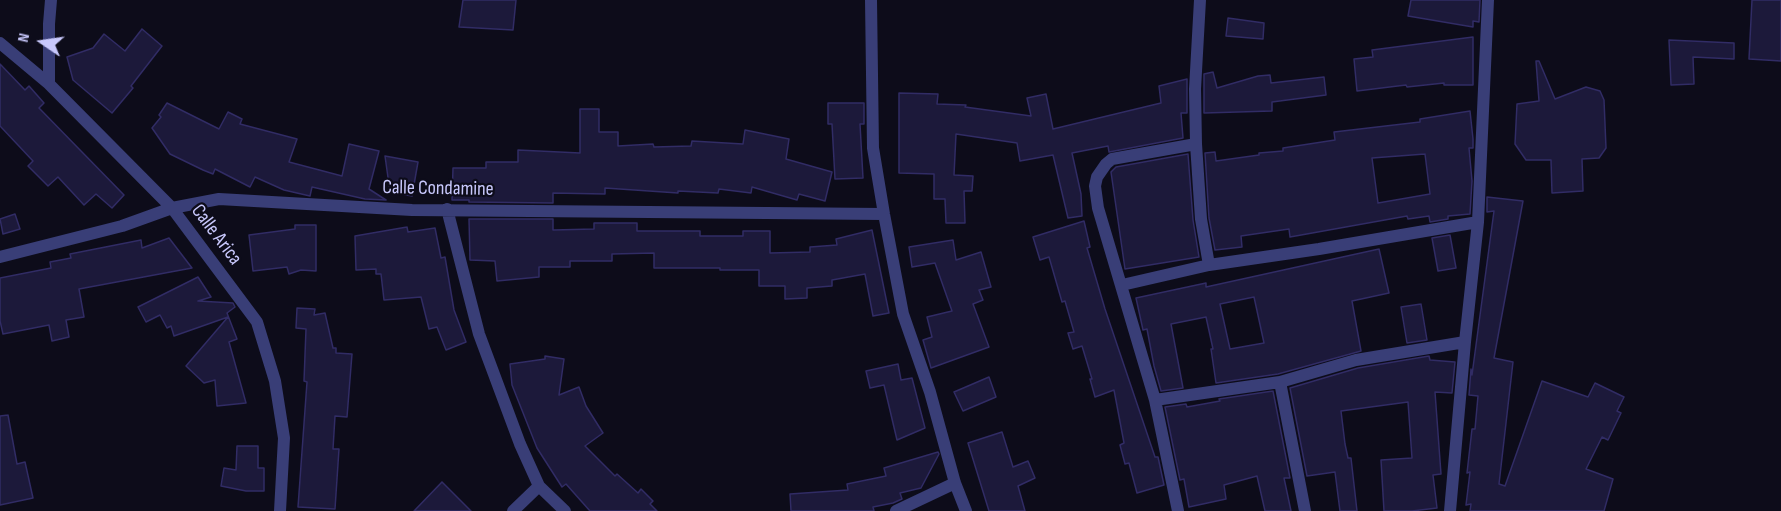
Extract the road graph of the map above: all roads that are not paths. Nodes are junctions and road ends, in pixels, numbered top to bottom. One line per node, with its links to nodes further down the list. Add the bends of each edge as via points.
1 (51, 0): 6 (street)
2 (871, 0): 10 (street, via 873,148)
3 (1200, 0): 7 (street)
4 (1488, 0): 11 (street)
5 (0, 43): 6 (street, Calle Arica)
6 (49, 84): 8 (street, Calle Arica)
7 (1196, 144): 13 (street, via 1197,183); 14 (street, via 1112,159 1097,177 1098,208)
8 (172, 208): 9 (street, Calle Condamine, via 219,199); 12 (street, Calle Condamine, via 122,226); 20 (street, Calle Arica, via 257,322 275,381 284,438)
9 (447, 209): 10 (street, Calle Condamine); 19 (street, via 479,334)
10 (884, 214): 18 (street, via 903,314)
11 (1478, 222): 13 (street); 15 (street)
12 (0, 257)
13 (1209, 265): 14 (street)
14 (1122, 285): 17 (street)
15 (1465, 342): 16 (street, via 1356,360); 27 (street)
16 (1280, 382): 17 (street); 26 (street)
17 (1155, 400): 25 (street)
18 (955, 483): 23 (street); 24 (street)
19 (539, 486): 21 (street); 22 (street)
20 (280, 511)
21 (513, 511)
22 (565, 511)
23 (896, 511)
24 (966, 511)
25 (1178, 511)
26 (1305, 511)
27 (1450, 511)

